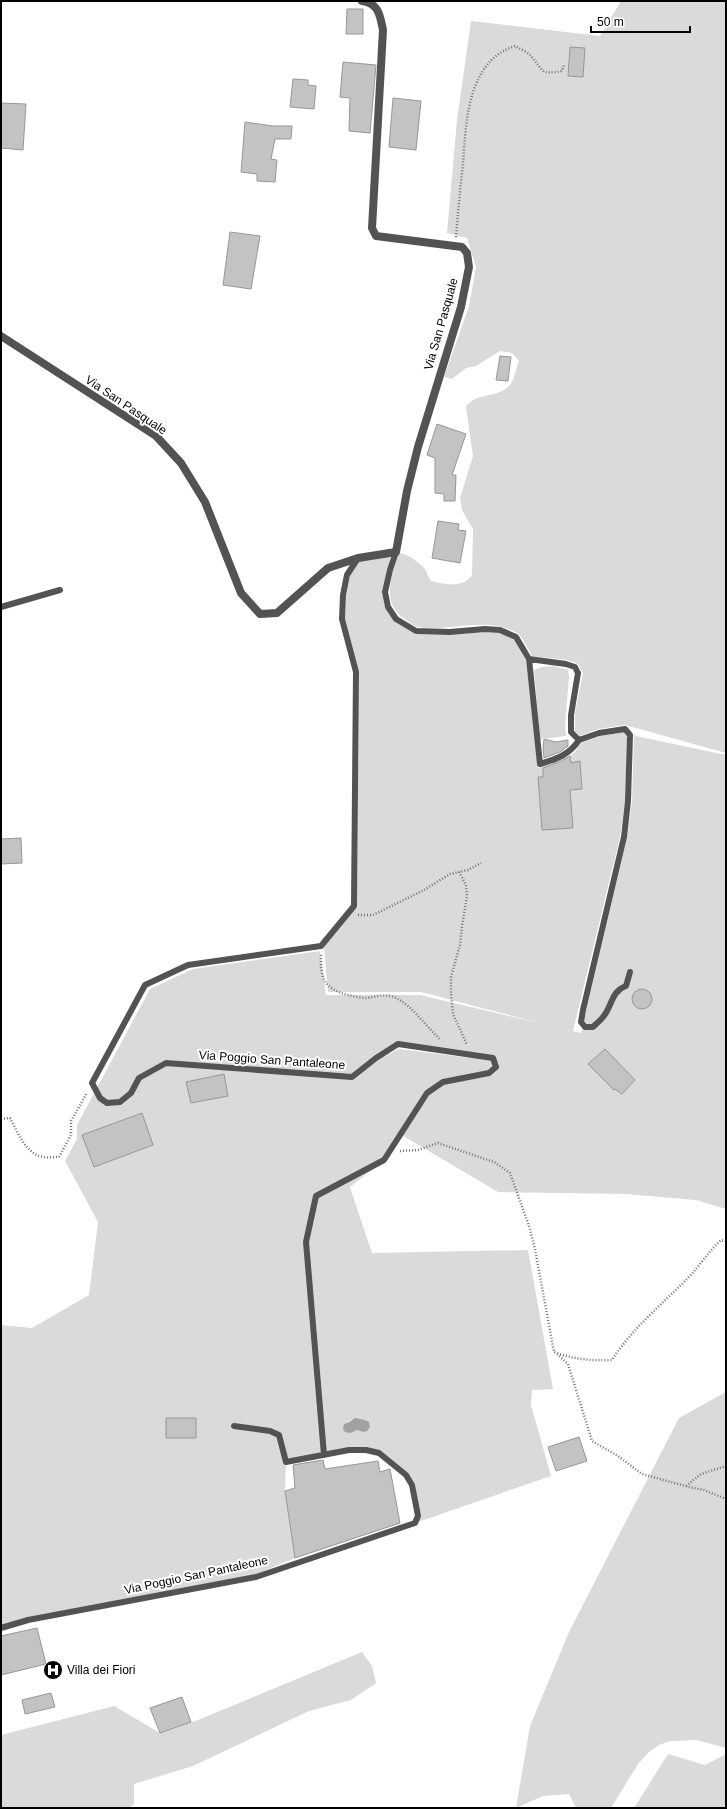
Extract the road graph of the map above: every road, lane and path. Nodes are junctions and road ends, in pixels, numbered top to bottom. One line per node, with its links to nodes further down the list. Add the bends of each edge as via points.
1 (362, 1): 3 (street, via 370,2 378,9 383,30 372,228 376,236)
2 (564, 65): 3 (path, via 562,71 550,73 540,69 531,55 515,46 502,50 494,57 477,83 467,113)
3 (456, 246): 5 (street, Via San Pasquale, via 462,247 467,254 469,267 460,307 418,447)
4 (1, 336): 6 (street, Via San Pasquale, via 156,436 181,462 205,502 241,593 260,614 277,613 328,568)
5 (396, 552): 6 (street, Via San Pasquale); 9 (lane, Via San Pasquale, via 385,592 388,607 396,619 416,631 500,630 516,637)
6 (358, 558): 13 (lane, via 347,575 342,619 356,672 354,906)
7 (60, 590): 8 (lane)
8 (1, 607)
9 (529, 660): 10 (lane, via 575,667 578,673 571,715 571,732); 10 (lane, Via San Pasquale, via 540,764 573,750)
10 (579, 740): 15 (lane, via 599,733 625,729 630,735 624,837 582,1010 581,1022 585,1027 593,1027 604,1017 615,994 626,986)
11 (481, 863): 12 (path)
12 (459, 872): 13 (path, via 450,874 373,915); 17 (path, via 466,885 467,896 460,945 451,977 451,993 453,1014)
13 (348, 914): 14 (lane)
14 (321, 946): 16 (path, via 320,967 324,982 334,991 364,998 380,995 395,997 440,1040); 18 (lane, via 188,965 145,985)
15 (630, 972)
16 (458, 1052): 17 (lane, Via Poggio San Pantaleone); 18 (lane, Via Poggio San Pantaleone, via 398,1044 352,1076 166,1062 139,1078 131,1093 120,1102 107,1103 100,1098)
17 (471, 1054): 20 (lane, Via Poggio San Pantaleone, via 493,1058 496,1067 489,1072 443,1082 427,1093)
18 (92, 1083): 19 (path, via 71,1121 71,1135 59,1157 44,1157 32,1153 10,1118)
19 (1, 1119)
20 (392, 1147): 22 (path, via 400,1151 418,1150 438,1143 494,1162 510,1173 535,1249); 24 (lane, Via Poggio San Pantaleone, via 384,1160 316,1196 306,1242)
21 (726, 1241): 22 (path, via 721,1240 708,1251 688,1278 623,1344 612,1360 597,1361)
22 (554, 1352): 26 (path, via 568,1364 592,1441 642,1474)
23 (234, 1426): 24 (lane, via 270,1431 280,1435 286,1462)
24 (324, 1455): 28 (lane, Via Poggio San Pantaleone, via 349,1450 379,1453 406,1475 412,1485 418,1516 415,1523 256,1577 28,1620)
25 (726, 1466): 26 (path, via 701,1474)
26 (686, 1487): 27 (path, via 704,1490)
27 (726, 1499)
28 (1, 1628)

